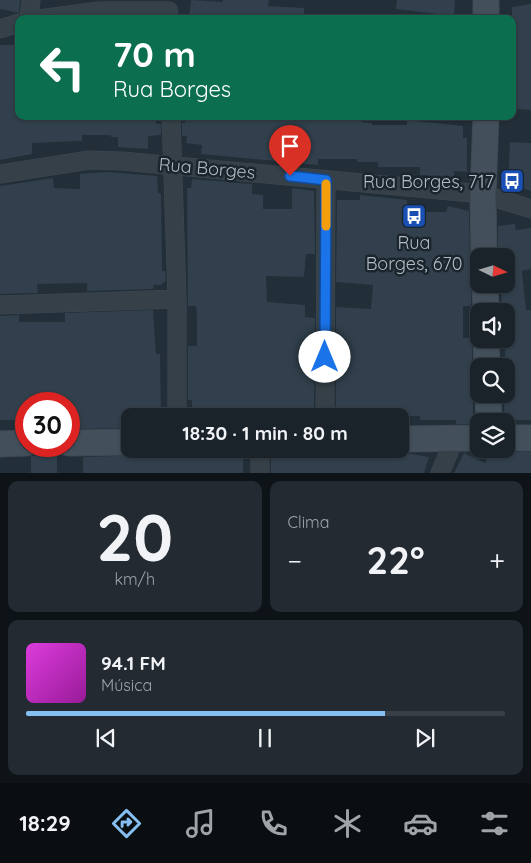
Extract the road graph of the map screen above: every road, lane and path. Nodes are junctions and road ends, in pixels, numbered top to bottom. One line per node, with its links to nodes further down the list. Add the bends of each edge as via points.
1 (31, 0): 5 (street)
2 (486, 0): 7 (street)
3 (78, 6): 4 (street); 6 (street)
4 (170, 10)
5 (29, 15)
6 (51, 15)
7 (486, 15)
8 (15, 25): 9 (street)
9 (0, 28)
10 (171, 120): 12 (street)
11 (482, 120): 15 (street)
12 (172, 164): 13 (street, Rua Borges, via 89,160); 14 (street, Rua Borges); 18 (street)
13 (0, 174)
14 (326, 180): 15 (street, Rua Borges); 21 (street)
15 (483, 194): 16 (street, Rua Borges); 17 (street)
16 (531, 209)
17 (484, 248)
18 (177, 299): 19 (street); 20 (street)
19 (0, 305)
20 (178, 408)
21 (325, 408)
22 (467, 438): 25 (street); 32 (street)
23 (515, 438): 24 (street)
24 (531, 438)
25 (409, 439)
26 (121, 442): 27 (street)
27 (80, 443)
28 (0, 444): 29 (street)
29 (15, 444)
30 (260, 458): 31 (street)
31 (260, 473)
32 (440, 473)

